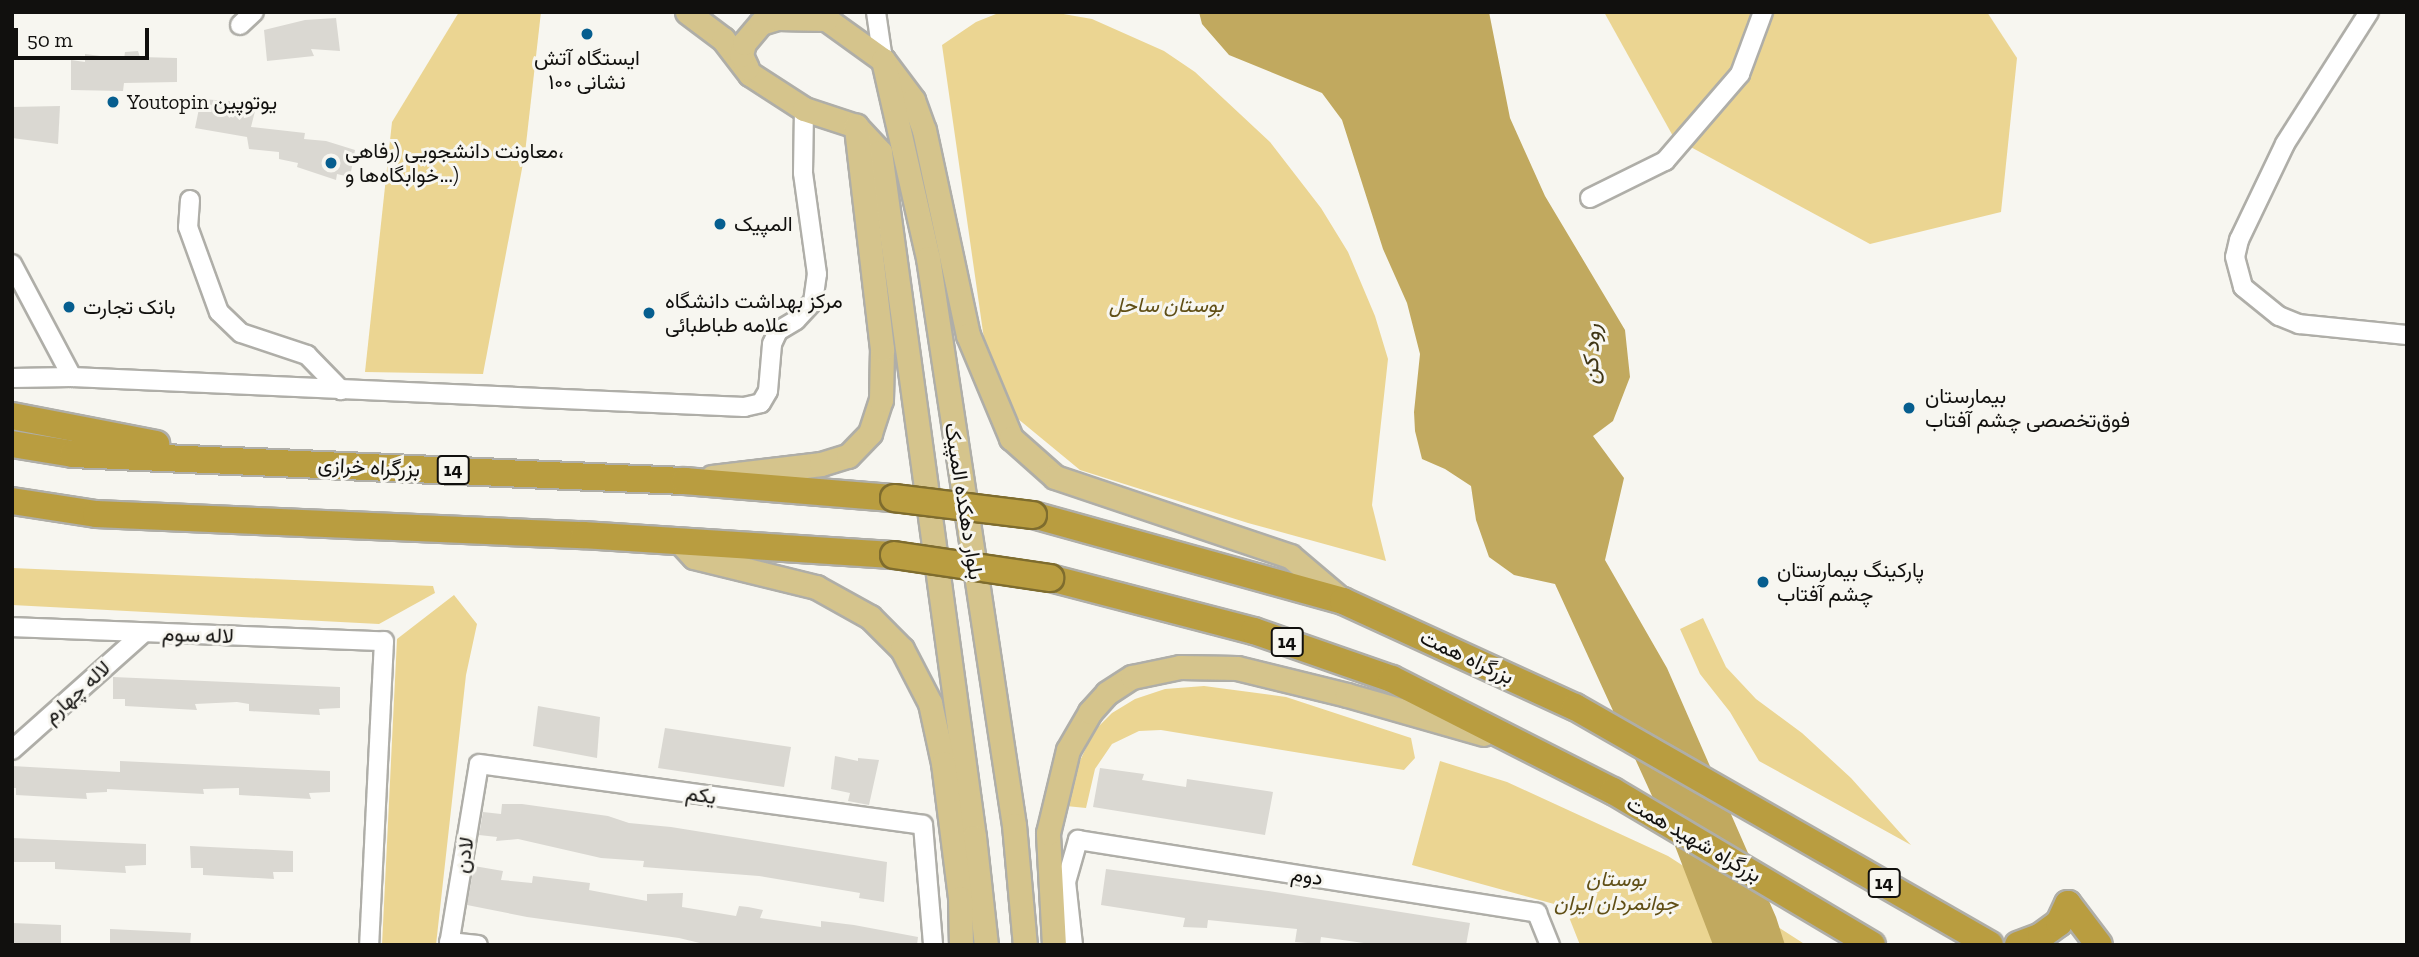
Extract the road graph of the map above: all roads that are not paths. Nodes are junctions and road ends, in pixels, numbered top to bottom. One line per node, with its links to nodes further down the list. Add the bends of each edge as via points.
1 (254, 12): 8 (street)
2 (688, 12): 3 (main road, via 708,16); 10 (main road, via 723,39)
3 (716, 12)
4 (876, 12): 9 (street)
5 (1763, 12): 13 (street, via 1740,74 1665,161)
6 (2369, 12): 16 (street, via 2285,144 2235,257 2243,287 2279,316 2299,324)
7 (818, 16): 9 (main road); 10 (main road, via 761,23 744,43 741,55)
8 (240, 25)
9 (883, 60): 29 (main road, via 914,100 968,335 1011,438 1055,477 1290,556); 41 (main road, بلوار دهکده المپیک, via 928,258 1014,825)
10 (750, 74): 11 (main road)
11 (804, 109): 12 (main road); 19 (street, via 803,173 817,274 813,302 778,331 772,344 768,391 761,403 744,407)
12 (856, 127): 23 (main road, via 882,349 881,400 870,433 848,456 821,464); 40 (main road, بلوار دهکده المپیک, via 880,152)
13 (1590, 198)
14 (190, 200): 19 (street, via 188,226 219,313 241,333 307,355)
15 (12, 264): 17 (street)
16 (2407, 335)
17 (72, 377): 18 (street); 19 (street)
18 (12, 378)
19 (341, 390)
20 (12, 416): 22 (highway)
21 (12, 444): 22 (highway, بزرگراه خرازی / 14, via 73,454)
22 (237, 460): 23 (highway, بزرگراه خرازی / 14)
23 (685, 481): 24 (highway, بزرگراه خرازی / 14)
24 (894, 498): 29 (highway, بزرگراه همت / 14, bridge, via 1033,515)
25 (12, 501): 27 (highway, 14)
26 (12, 514): 27 (highway)
27 (96, 514): 28 (highway, 14)
28 (678, 540): 32 (highway, 14, bridge, via 894,555 1050,579 1254,631 1392,679); 39 (main road, via 694,557 816,587 870,617 902,649 930,703 943,763 960,898)
29 (1343, 601): 46 (highway, بزرگراه همت / 14, via 1576,707)
30 (12, 627): 31 (street, لاله سوم)
31 (142, 634): 33 (street, لاله چهارم); 36 (street, لاله سوم, via 384,641)
32 (1511, 742): 42 (main road, via 1237,668 1180,667 1132,677 1107,693 1090,712 1068,750 1048,832); 45 (highway, بزرگراه شهید همت / 14, via 1613,791)
33 (12, 750)
34 (479, 764): 35 (street, لادن); 38 (street, یکم, via 923,825)
35 (449, 943): 37 (street)
36 (369, 945)
37 (478, 945)
38 (933, 945)
39 (961, 945)
40 (986, 945)
41 (1026, 945)
42 (1054, 945)
43 (1073, 945): 44 (street, دوم, via 1066,882 1078,840 1537,913)
44 (1550, 945)
45 (1872, 945)
46 (1990, 945)
47 (2018, 945): 48 (highway, via 2059,923 2068,904)
48 (2099, 945)

